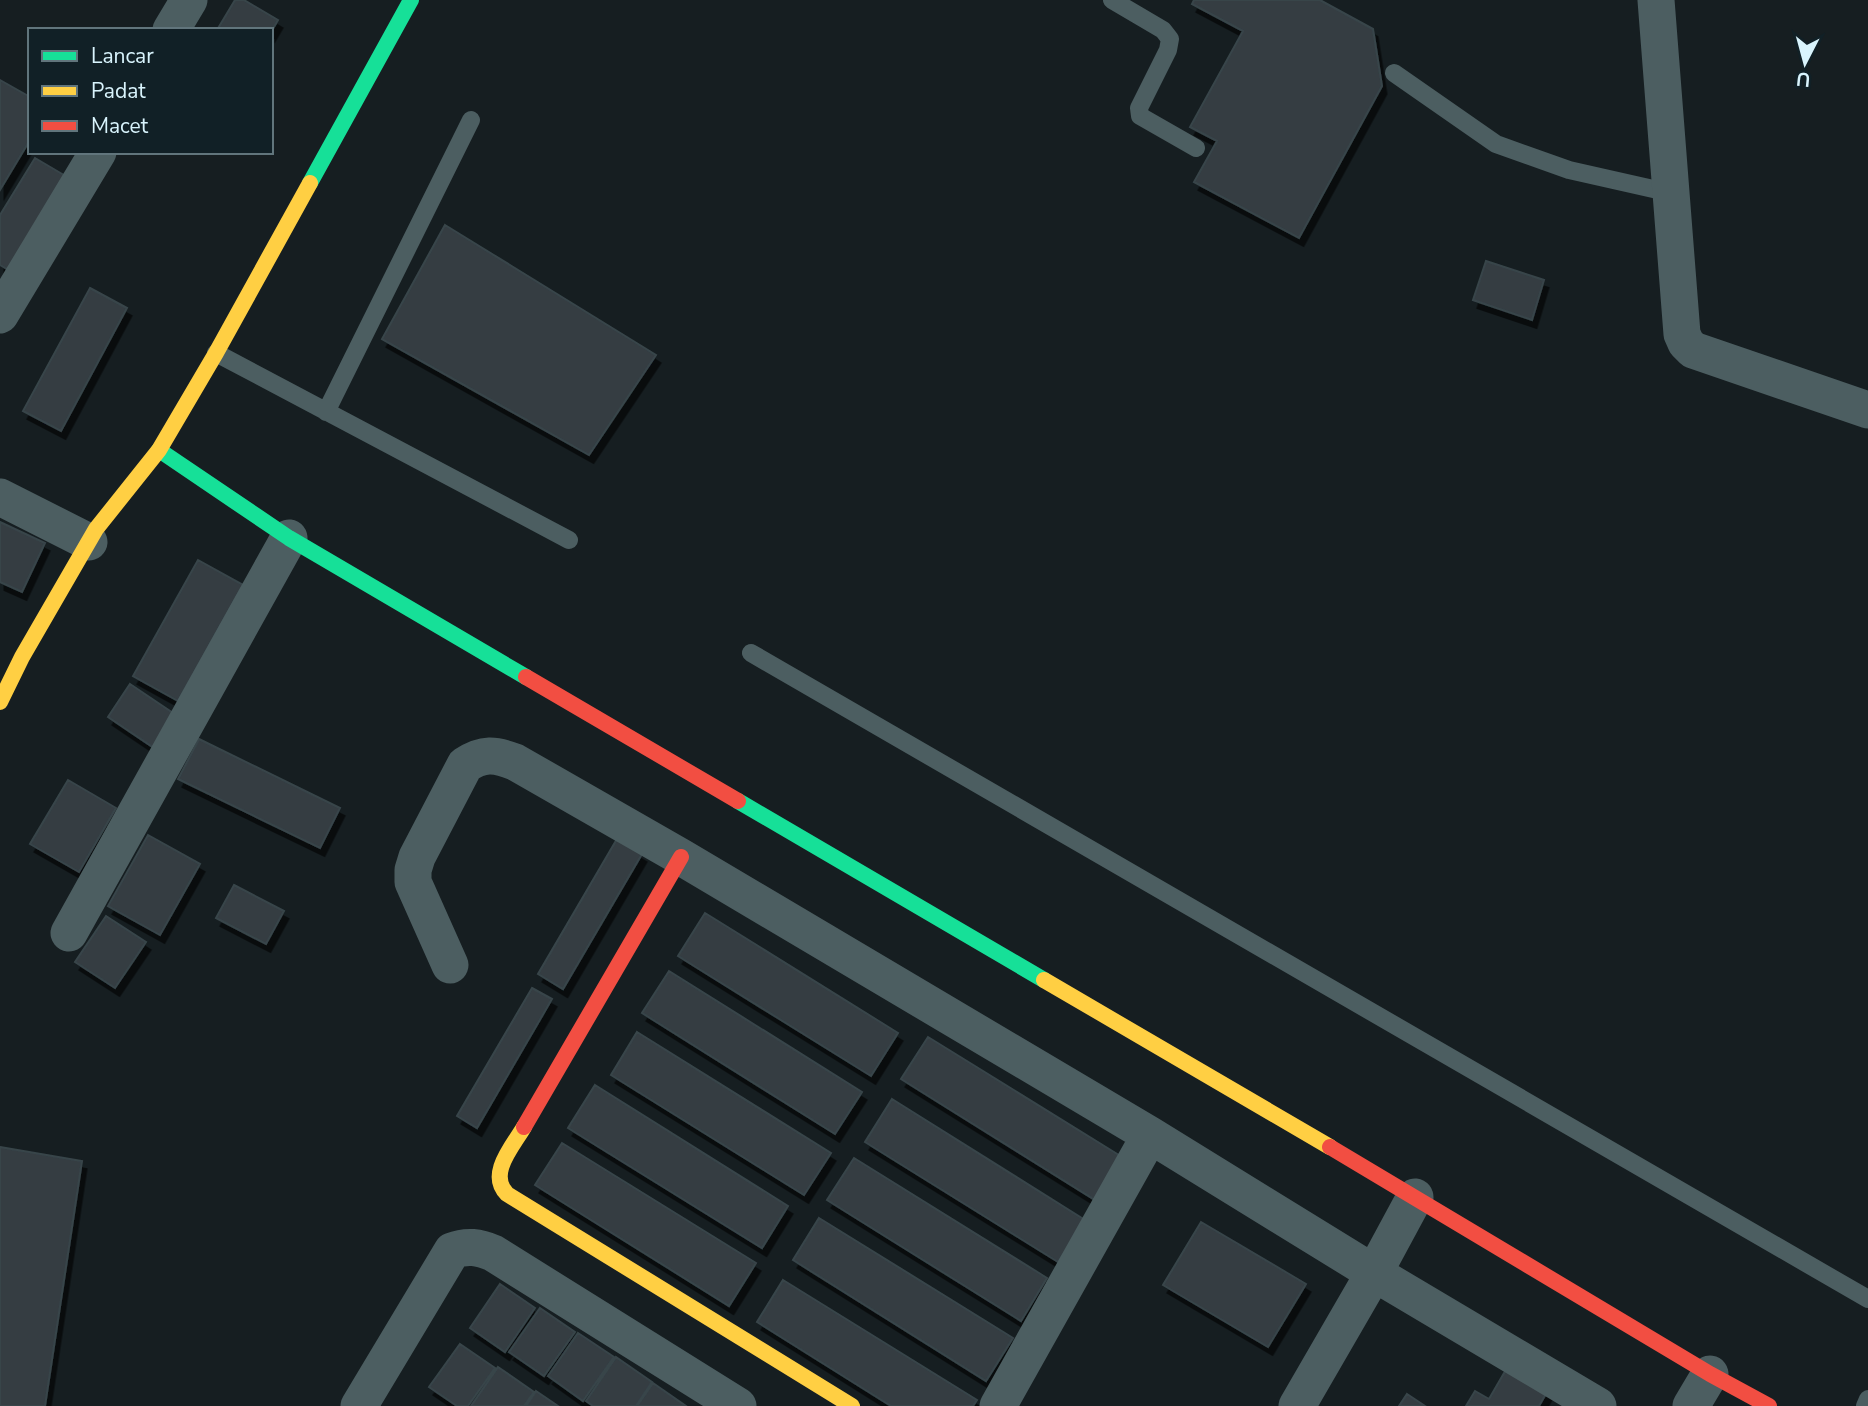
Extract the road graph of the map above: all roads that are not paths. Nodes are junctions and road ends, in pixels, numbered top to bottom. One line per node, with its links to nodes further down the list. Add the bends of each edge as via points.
1 (189, 0): 5 (street)
2 (411, 0): 12 (street)
3 (1112, 0): 8 (lane, via 1170,38 1139,108 1140,117)
4 (1656, 0): 10 (street)
5 (172, 28)
6 (1394, 72): 10 (lane, via 1496,144 1569,170)
7 (471, 120): 14 (lane)
8 (1196, 148)
9 (97, 154): 11 (street)
10 (1671, 193): 13 (street, via 1686,343 1693,350)
11 (0, 315)
12 (216, 353): 14 (lane); 15 (street)
13 (1868, 410)
14 (327, 412): 18 (lane)
15 (159, 450): 17 (street); 19 (street)
16 (0, 498): 19 (street)
17 (289, 538): 23 (street); 26 (street)
18 (569, 540)
19 (89, 542): 21 (street)
20 (751, 653): 28 (lane)
21 (0, 702)
22 (681, 857): 24 (street, via 515,762 502,756 476,757 465,765 413,870 413,882); 25 (street); 33 (street, via 499,1170 499,1185)
23 (69, 933)
24 (450, 965)
25 (1150, 1135): 27 (street); 34 (street)
26 (1415, 1197): 27 (street); 29 (street)
27 (1374, 1273): 35 (street); 36 (street)
28 (1868, 1299)
29 (1710, 1374): 37 (street); 38 (street)
30 (1868, 1399): 39 (lane)
31 (374, 1400): 32 (street, via 452,1251 472,1247 493,1253)
32 (738, 1406)
33 (852, 1406)
34 (998, 1406)
35 (1297, 1406)
36 (1598, 1406)
37 (1691, 1406)
38 (1769, 1406)
39 (1864, 1406)

